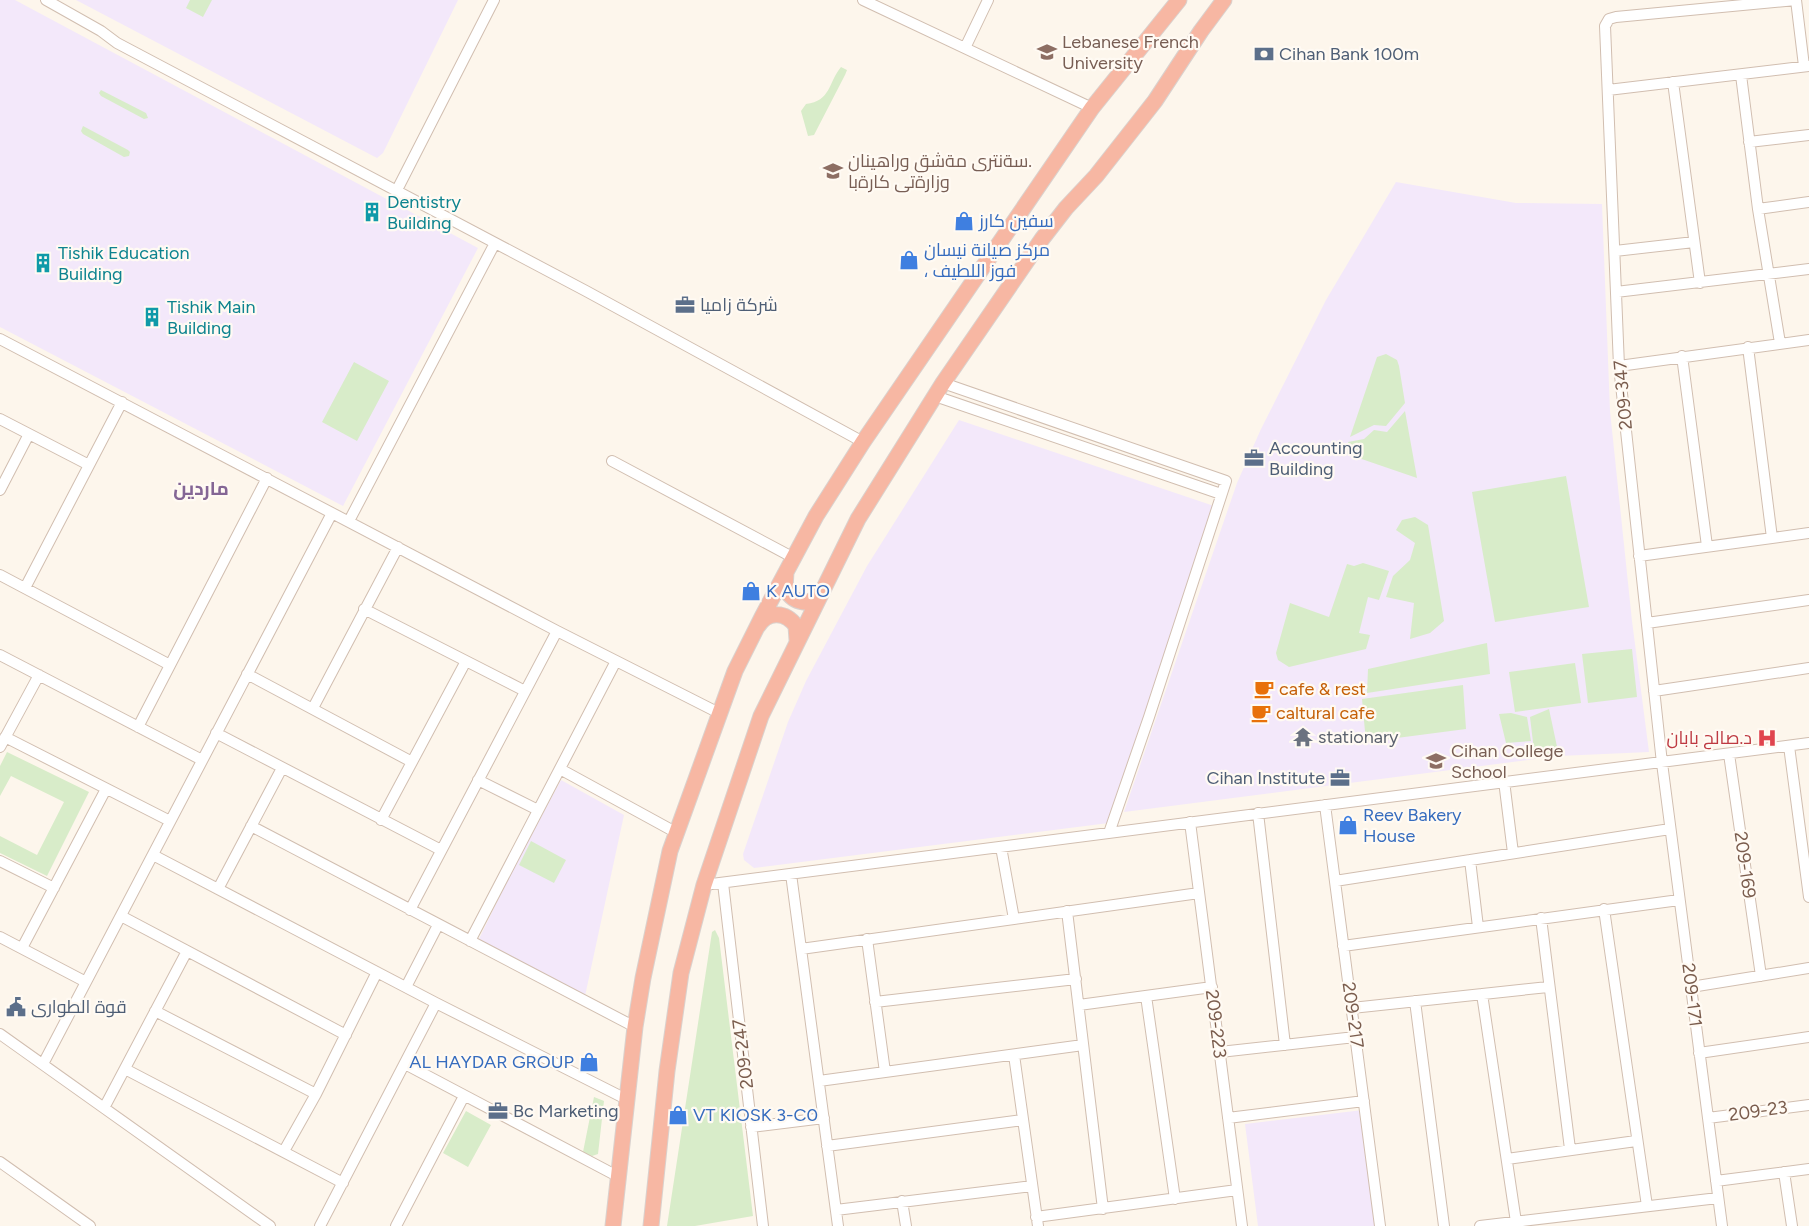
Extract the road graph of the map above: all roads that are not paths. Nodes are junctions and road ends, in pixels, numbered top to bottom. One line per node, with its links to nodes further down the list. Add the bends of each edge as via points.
1 (46, 0): 7 (street)
2 (494, 0): 16 (street)
3 (863, 0): 8 (street)
4 (988, 0): 8 (street)
5 (1179, 0): 13 (highway)
6 (1224, 0): 32 (highway, via 1156,101 1036,247)
7 (101, 31): 16 (street, via 120,37); 20 (street, via 117,43)
8 (965, 48): 13 (street)
9 (1807, 66): 10 (street); 12 (street, 209-347, via 1796,0 1616,17 1609,19 1606,26)
10 (1741, 74): 11 (street); 15 (street)
11 (1673, 82): 12 (street); 19 (street)
12 (1608, 90): 21 (street, 209-347)
13 (1092, 108): 37 (highway)
14 (1809, 135): 15 (street)
15 (1749, 142): 18 (street)
16 (399, 186): 20 (street)
17 (1809, 202): 18 (street)
18 (1758, 209): 23 (street)
19 (1694, 242): 21 (street); 24 (street)
20 (495, 243): 37 (street); 44 (street)
21 (1614, 251): 25 (street, 209-347)
22 (1809, 269): 23 (street)
23 (1769, 274): 24 (street); 28 (street)
24 (1700, 282): 25 (street)
25 (1616, 292): 31 (street, 209-347)
26 (0, 339): 34 (street)
27 (1809, 340): 28 (street)
28 (1780, 343): 29 (street)
29 (1748, 348): 30 (street); 46 (street)
30 (1682, 356): 31 (street); 47 (street)
31 (1619, 366): 49 (street, 209-347)
32 (943, 383): 33 (highway); 42 (street, via 1226,481)
33 (935, 396): 42 (street); 53 (highway, via 858,519)
34 (122, 402): 39 (street); 40 (street)
35 (0, 418): 36 (street)
36 (29, 434): 39 (street); 41 (street)
37 (863, 442): 50 (highway, via 816,516)
38 (612, 461): 50 (street)
39 (89, 464): 52 (street)
40 (267, 478): 43 (street); 63 (street)
41 (0, 490)
42 (1221, 494): 94 (street)
43 (332, 513): 44 (street); 65 (street)
44 (349, 521): 48 (street)
45 (1809, 533): 46 (street)
46 (1772, 538): 47 (street)
47 (1707, 546): 49 (street)
48 (398, 547): 55 (street); 57 (street)
49 (1639, 556): 56 (street, 209-347)
50 (790, 565): 53 (highway, via 785,589 793,599 812,602); 58 (highway)
51 (0, 575): 52 (street)
52 (25, 588): 63 (street)
53 (821, 592): 59 (highway)
54 (1809, 600): 56 (street)
55 (364, 609): 61 (street); 69 (street)
56 (1646, 623): 68 (street, 209-347)
57 (557, 630): 62 (street); 67 (street)
58 (756, 630): 59 (highway, via 767,617 781,615 788,617 796,626); 70 (highway)
59 (797, 640): 105 (highway, via 761,716)
60 (0, 654): 66 (street)
61 (466, 661): 67 (street); 79 (street)
62 (616, 661): 70 (street); 82 (street)
63 (170, 665): 71 (street)
64 (1809, 668): 68 (street)
65 (247, 674): 69 (street); 72 (street)
66 (38, 675): 71 (street); 73 (street)
67 (525, 691): 83 (street)
68 (1654, 691): 80 (street, 209-347)
69 (313, 708): 79 (street)
70 (719, 713): 95 (highway)
71 (138, 727): 78 (street)
72 (216, 733): 78 (street); 81 (street)
73 (5, 737): 75 (street); 85 (street)
74 (1809, 743): 76 (street)
75 (0, 746)
76 (1789, 746): 77 (street); 109 (street)
77 (1729, 754): 80 (street); 128 (street, 209-169)
78 (202, 760): 90 (street)
79 (412, 762): 89 (street)
80 (1662, 763): 84 (street); 93 (street, 209-171)
81 (282, 768): 89 (street); 92 (street)
82 (560, 769): 87 (street); 95 (street)
83 (478, 780): 87 (street); 97 (street)
84 (1504, 781): 86 (street); 98 (street)
85 (106, 789): 90 (street); 106 (street)
86 (1325, 804): 88 (street); 103 (street, 209-217)
87 (538, 810): 121 (street)
88 (1258, 813): 91 (street); 149 (street)
89 (382, 820): 97 (street)
90 (170, 821): 99 (street)
91 (1190, 822): 94 (street); 108 (street, 209-223)
92 (251, 826): 107 (street); 112 (street)
93 (1670, 829): 98 (street); 110 (street, 209-171)
94 (1109, 832): 96 (street)
95 (677, 833): 143 (highway, via 670,851)
96 (1002, 847): 102 (street); 116 (street)
97 (441, 850): 112 (street)
98 (1513, 853): 100 (street)
99 (153, 855): 107 (street); 114 (street)
100 (1470, 860): 103 (street); 118 (street)
101 (0, 861): 106 (street)
102 (791, 874): 104 (street); 124 (street)
103 (1335, 881): 122 (street, 209-217)
104 (723, 883): 105 (street); 168 (street, 209-247)
105 (704, 885): 196 (highway, via 681,973)
106 (54, 888): 123 (street)
107 (218, 889): 127 (street)
108 (1200, 893): 113 (street); 132 (street, 209-223)
109 (1809, 897)
110 (1679, 900): 111 (street); 134 (street, 209-171)
111 (1604, 909): 115 (street); 169 (street)
112 (410, 910): 117 (street)
113 (1067, 911): 116 (street); 129 (street)
114 (121, 916): 125 (street); 130 (street)
115 (1541, 918): 118 (street); 133 (street)
116 (1014, 919): 120 (street)
117 (438, 925): 121 (street); 131 (street)
118 (1478, 927): 122 (street)
119 (0, 937): 123 (street)
120 (867, 939): 124 (street); 138 (street)
121 (470, 941): 143 (street)
122 (1344, 946): 141 (street, 209-217)
123 (22, 948): 130 (street)
124 (801, 949): 157 (street)
125 (187, 951): 142 (street); 145 (street)
126 (1809, 968): 128 (street)
127 (377, 972): 131 (street); 145 (street)
128 (1761, 976): 134 (street)
129 (1076, 979): 138 (street); 140 (street)
130 (86, 982): 153 (street)
131 (406, 987): 139 (street)
132 (1212, 987): 136 (street); 150 (street, 209-223)
133 (1548, 987): 135 (street); 171 (street)
134 (1691, 987): 151 (street, 209-171)
135 (1482, 994): 137 (street); 173 (street)
136 (1146, 996): 140 (street); 183 (street)
137 (1415, 1001): 141 (street); 202 (street)
138 (875, 1002): 156 (street)
139 (436, 1003): 154 (street); 160 (street)
140 (1079, 1005): 148 (street)
141 (1352, 1008): 146 (street, 209-217)
142 (155, 1011): 155 (street); 158 (street)
143 (635, 1027): 160 (highway)
144 (0, 1034): 153 (street)
145 (346, 1035): 158 (street)
146 (1355, 1037): 149 (street); 161 (street, 209-217)
147 (1809, 1038): 151 (street)
148 (1084, 1045): 152 (street); 186 (street)
149 (1285, 1045): 150 (street)
150 (1220, 1052): 165 (street, 209-223)
151 (1699, 1053): 166 (street, 209-171)
152 (1014, 1055): 156 (street); 167 (street)
153 (43, 1064): 163 (street)
154 (405, 1064): 159 (street); 179 (street)
155 (125, 1069): 163 (street); 172 (street)
156 (885, 1072): 157 (street)
157 (819, 1081): 164 (street)
158 (316, 1094): 172 (street)
159 (464, 1096): 177 (street); 194 (street)
160 (626, 1099): 177 (highway)
161 (1364, 1101): 165 (street); 201 (street, 209-217)
162 (1809, 1105): 166 (street, 209-23)
163 (104, 1108): 188 (street)
164 (824, 1118): 168 (street); 170 (street)
165 (1228, 1118): 181 (street, 209-223)
166 (1708, 1118): 178 (street, 209-171)
167 (1023, 1120): 170 (street); 180 (street)
168 (752, 1127): 197 (street, 209-247)
169 (1636, 1141): 171 (street); 185 (street)
170 (827, 1146): 187 (street)
171 (1570, 1148): 173 (street)
172 (284, 1151): 179 (street)
173 (1507, 1159): 190 (street)
174 (0, 1162): 191 (street)
175 (1809, 1169): 176 (street)
176 (1784, 1172): 178 (street); 205 (street)
177 (619, 1177): 195 (highway)
178 (1716, 1181): 182 (street, 209-171)
179 (343, 1183): 193 (street)
180 (1032, 1186): 184 (street); 189 (street)
181 (1237, 1190): 183 (street); 200 (street, 209-223)
182 (1718, 1198): 185 (street); 204 (street, 209-171)
183 (1174, 1199): 186 (street)
184 (902, 1201): 187 (street); 199 (street)
185 (1646, 1206): 190 (street)
186 (1103, 1209): 189 (street)
187 (836, 1210): 198 (street)
188 (259, 1222): 192 (street)
189 (1037, 1222)
190 (1516, 1222): 203 (street)
191 (90, 1226)
192 (270, 1226)
193 (320, 1226)
194 (396, 1226)
195 (613, 1226)
196 (651, 1226)
197 (763, 1226)
198 (838, 1226)
199 (906, 1226)
200 (1242, 1226)
201 (1380, 1226)
202 (1444, 1226)
203 (1480, 1226)
204 (1722, 1226)
205 (1792, 1226)

